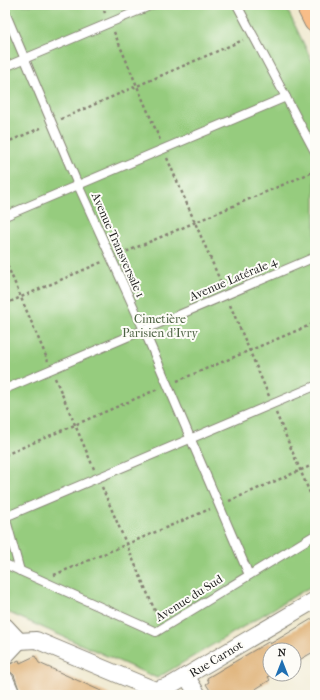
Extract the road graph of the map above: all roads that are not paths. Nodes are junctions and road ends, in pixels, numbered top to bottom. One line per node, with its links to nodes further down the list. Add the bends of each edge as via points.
1 (152, 5): 6 (lane)
2 (237, 5): 8 (lane)
3 (307, 5): 5 (main road)
4 (5, 12): 6 (lane, Avenue Transversale 1)
5 (315, 21)
6 (25, 59): 7 (lane); 10 (lane, Avenue Transversale 1)
7 (5, 67)
8 (286, 97): 9 (lane); 10 (lane)
9 (315, 152)
10 (78, 185): 11 (lane); 13 (lane, Avenue Transversale 1)
11 (5, 216)
12 (315, 257): 13 (lane, Avenue Latérale 4)
13 (144, 330): 15 (lane, Avenue Latérale 4); 16 (lane, Avenue Transversale 1)
14 (315, 386): 16 (lane)
15 (5, 388)
16 (190, 439): 17 (lane); 21 (lane, Avenue Transversale 1)
17 (5, 516): 20 (lane)
18 (315, 535): 21 (lane, Avenue du Sud)
19 (5, 564): 20 (lane, Avenue du Sud)
20 (20, 571): 21 (lane, Avenue du Sud, via 156,632)
21 (249, 575)
22 (315, 600): 26 (street, Rue Carnot)
23 (5, 626): 24 (street)
24 (19, 641): 25 (street); 26 (street, Rue Carnot, via 36,640 155,690)
25 (5, 656)
26 (186, 676): 29 (street)
27 (5, 679): 28 (street)
28 (12, 695)
29 (198, 695)

